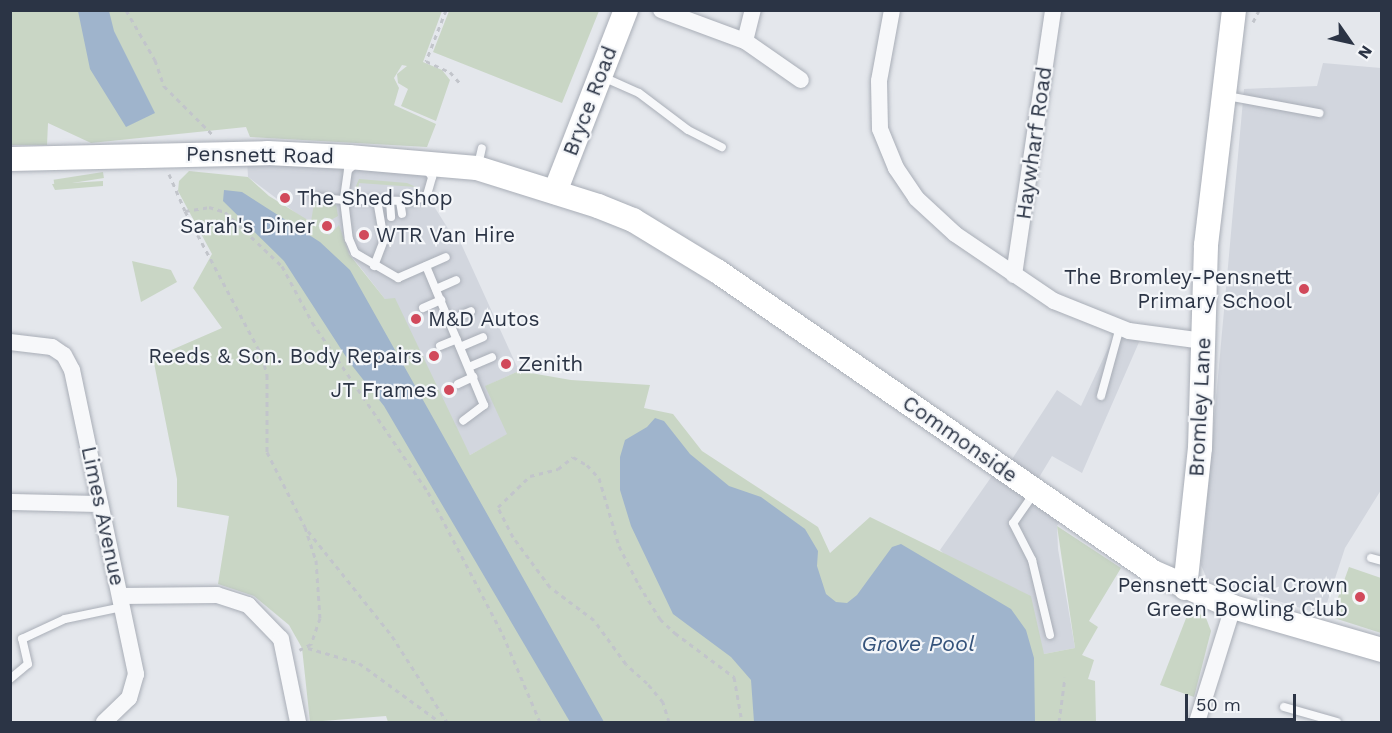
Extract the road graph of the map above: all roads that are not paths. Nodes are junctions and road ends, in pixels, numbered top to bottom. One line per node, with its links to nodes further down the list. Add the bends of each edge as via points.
1 (626, 10): 8 (main road, Bryce Road)
2 (661, 10): 7 (street)
3 (753, 10): 7 (street)
4 (892, 10): 30 (street, via 879,81 880,129 896,168 916,198 955,234)
5 (1053, 10): 30 (street, Haywharf Road)
6 (1234, 10): 10 (main road, Bromley Lane)
7 (745, 41): 9 (street)
8 (600, 76): 12 (lane, via 639,93 688,130); 19 (main road, Bryce Road)
9 (801, 80)
10 (1224, 95): 11 (lane); 39 (main road, Bromley Lane, via 1206,245)
11 (1319, 113)
12 (722, 147)
13 (10, 159): 15 (main road, Pensnett Road, via 267,153)
14 (411, 163): 15 (main road, Pensnett Road); 17 (lane, via 429,171); 18 (main road, Pensnett Road, via 480,158)
15 (354, 164): 16 (main road, Pensnett Road); 17 (main road, Pensnett Road); 21 (lane)
16 (10, 172)
17 (432, 177): 18 (main road, Pensnett Road, via 488,183); 24 (lane, via 427,195)
18 (507, 180): 19 (main road, Pensnett Road)
19 (555, 192): 49 (main road, Commonside, via 633,220 673,243)
20 (314, 197): 21 (lane)
21 (344, 200): 22 (lane); 28 (lane, via 355,254)
22 (377, 200): 23 (lane); 28 (lane, via 384,240)
23 (390, 201): 24 (lane); 26 (lane)
24 (400, 201): 25 (lane)
25 (402, 214)
26 (391, 217)
27 (446, 257): 29 (lane)
28 (374, 266): 29 (lane, via 399,278)
29 (426, 266): 32 (lane)
30 (1014, 275): 37 (street, via 1054,301)
31 (456, 280): 32 (lane)
32 (436, 289): 33 (lane)
33 (441, 300): 34 (lane); 36 (lane)
34 (423, 308)
35 (471, 311): 36 (lane)
36 (449, 321): 41 (lane)
37 (1120, 327): 39 (street); 47 (lane)
38 (483, 337): 41 (lane)
39 (1203, 341): 54 (main road, Bromley Lane, via 1200,448)
40 (10, 342): 51 (street, Limes Avenue, via 52,346 64,355 72,370)
41 (459, 343): 42 (lane); 44 (lane)
42 (440, 346)
43 (492, 357): 44 (lane)
44 (469, 367): 45 (lane)
45 (473, 377): 46 (lane); 48 (lane, via 484,405)
46 (458, 384)
47 (1101, 396)
48 (464, 421)
49 (1035, 491): 54 (main road, Commonside, via 1121,552); 57 (lane, via 1013,523 1032,560)
50 (10, 502): 51 (street)
51 (100, 504): 55 (street, Limes Avenue)
52 (1371, 558): 53 (lane)
53 (1382, 561)
54 (1185, 588): 56 (main road, Commonside)
55 (122, 602): 59 (lane, via 22,639 28,664); 61 (street, Limes Avenue, via 136,674 129,698); 62 (street, via 217,594 248,605 265,619 285,648)
56 (1233, 607): 58 (main road, Commonside); 63 (street)
57 (1050, 634)
58 (1382, 650)
59 (10, 679)
60 (1284, 707): 64 (lane)
61 (104, 723)
62 (298, 723)
63 (1197, 723)
64 (1337, 723)

